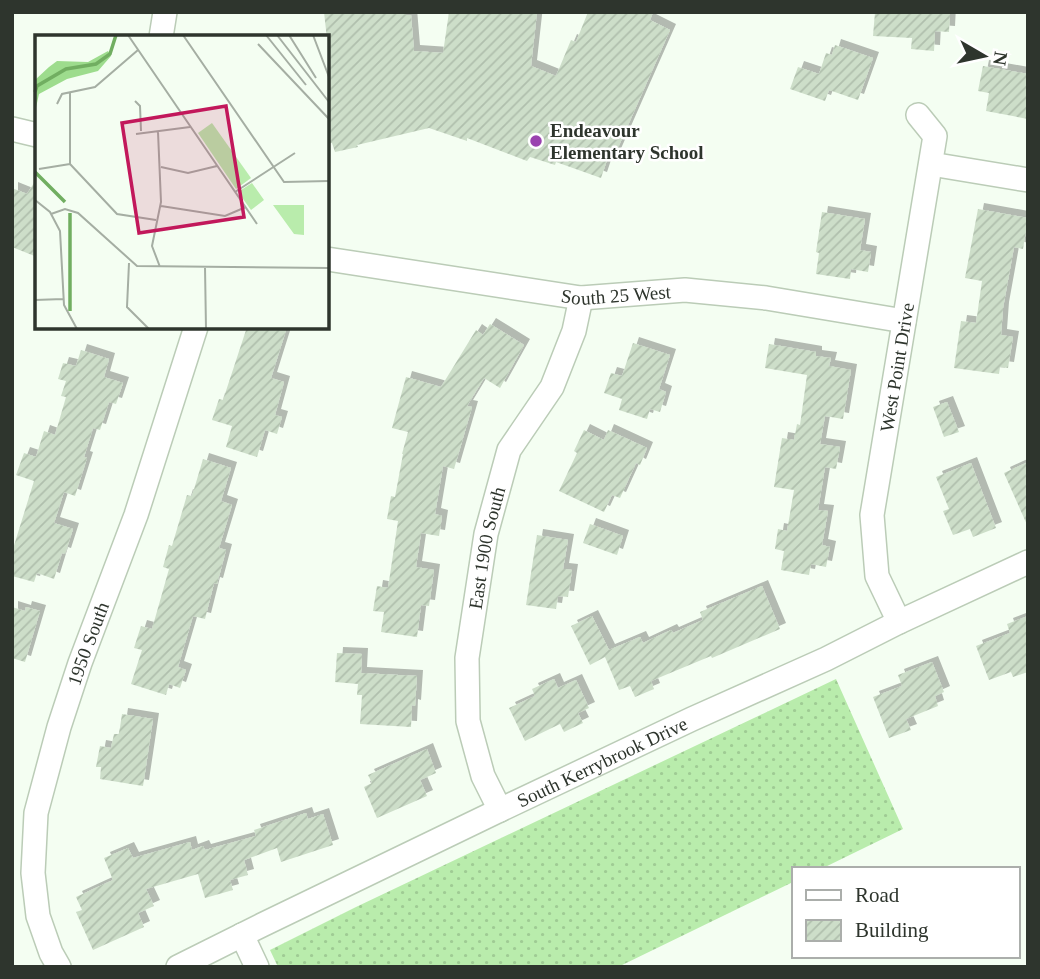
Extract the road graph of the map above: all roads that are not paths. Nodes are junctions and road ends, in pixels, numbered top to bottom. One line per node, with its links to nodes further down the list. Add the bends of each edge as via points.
1 (164, 12): 2 (street)
2 (161, 35)
3 (918, 115): 6 (street, West Point Drive, via 935,136)
4 (12, 129): 5 (street)
5 (35, 135)
6 (931, 164): 7 (street); 10 (street, West Point Drive)
7 (1028, 180)
8 (329, 259): 9 (street, South 25 West)
9 (581, 298): 10 (street, South 25 West, via 685,290); 14 (street, East 1900 South, via 574,331 552,387 509,450 486,534 467,658 468,721 484,776)
10 (904, 321): 13 (street, West Point Drive, via 872,514 877,576)
11 (195, 329): 16 (street, 1950 South, via 136,515 63,714 36,813 33,873 38,916)
12 (1028, 562): 13 (street, South Kerrybrook Drive)
13 (899, 622): 14 (street, South Kerrybrook Drive)
14 (500, 810): 15 (street, South Kerrybrook Drive)
15 (242, 934): 17 (street, South Kerrybrook Drive); 18 (street)
16 (59, 967)
17 (178, 967)
18 (257, 967)

